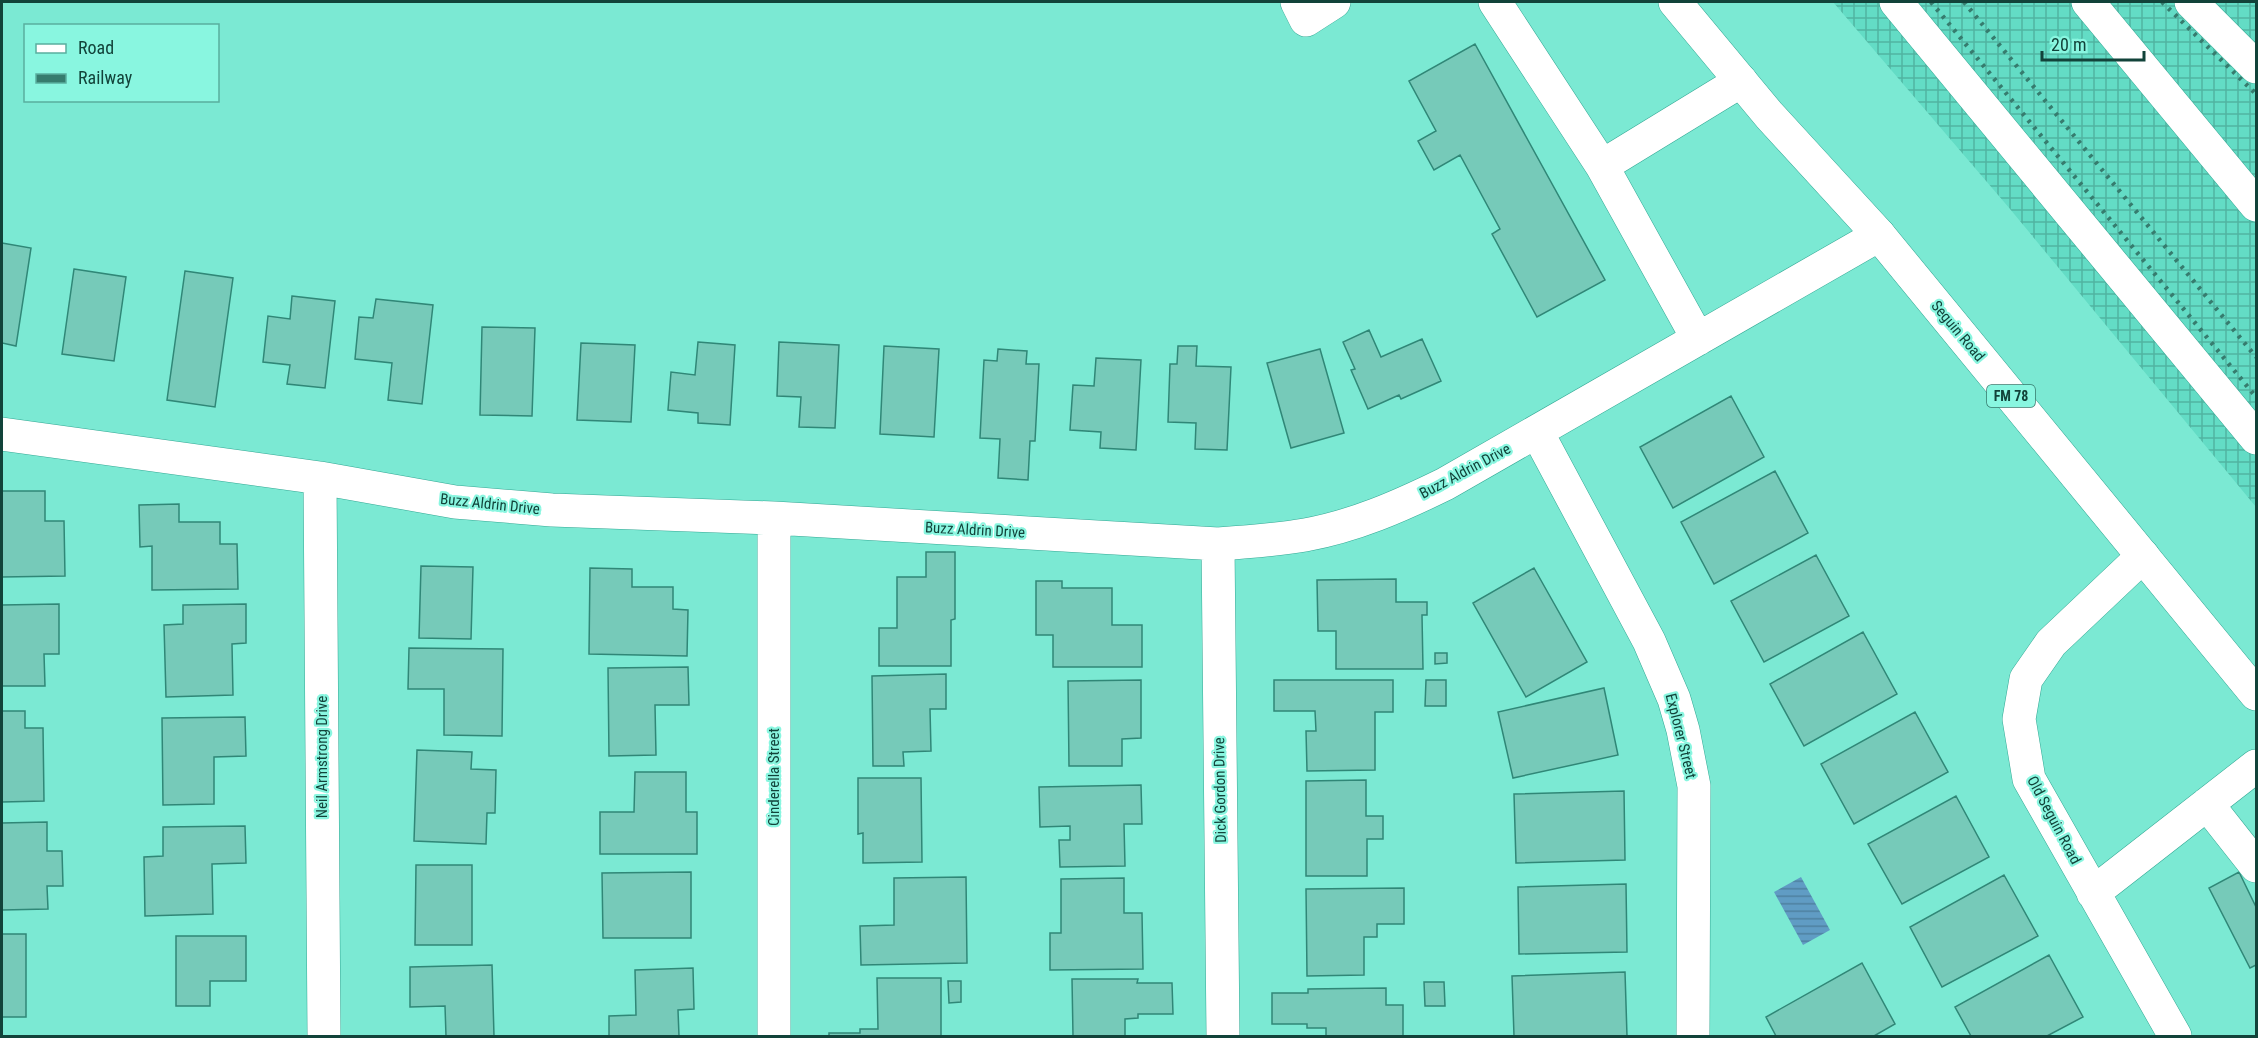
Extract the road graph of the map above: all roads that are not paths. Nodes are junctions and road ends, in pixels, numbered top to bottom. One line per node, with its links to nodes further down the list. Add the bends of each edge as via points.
1 (1297, 2): 2 (street, via 1306,20)
2 (1334, 2)
3 (1495, 2): 10 (street)
4 (1675, 2): 9 (street, Seguin Road / FM 78)
5 (1896, 2): 16 (street)
6 (2088, 2): 11 (street)
7 (2191, 2): 8 (street)
8 (2256, 67)
9 (1741, 81): 10 (street); 12 (street, Seguin Road / FM 78)
10 (1602, 166): 13 (street)
11 (2256, 205)
12 (1879, 235): 13 (street, Buzz Aldrin Drive); 20 (street, Seguin Road / FM 78)
13 (1698, 339): 14 (street, Buzz Aldrin Drive)
14 (1537, 432): 19 (street, Buzz Aldrin Drive, via 1400,506 1307,534); 29 (street, Explorer Street, via 1649,641 1683,730 1694,786)
15 (2, 434): 17 (street, Buzz Aldrin Drive)
16 (2256, 438)
17 (320, 478): 18 (street, Buzz Aldrin Drive, via 455,502 542,510); 26 (street, Neil Armstrong Drive)
18 (774, 518): 19 (street, Buzz Aldrin Drive); 27 (street, Cinderella Street)
19 (1218, 544): 28 (street, Dick Gordon Drive)
20 (2143, 556): 21 (street, Seguin Road / FM 78); 25 (street, Old Seguin Road, via 2051,643 2026,679 2019,719 2029,779)
21 (2256, 694)
22 (2256, 766): 23 (street)
23 (2207, 804): 24 (street); 25 (street)
24 (2256, 866)
25 (2093, 893): 30 (street, Old Seguin Road)
26 (324, 1036)
27 (774, 1036)
28 (1223, 1036)
29 (1693, 1036)
30 (2175, 1036)

